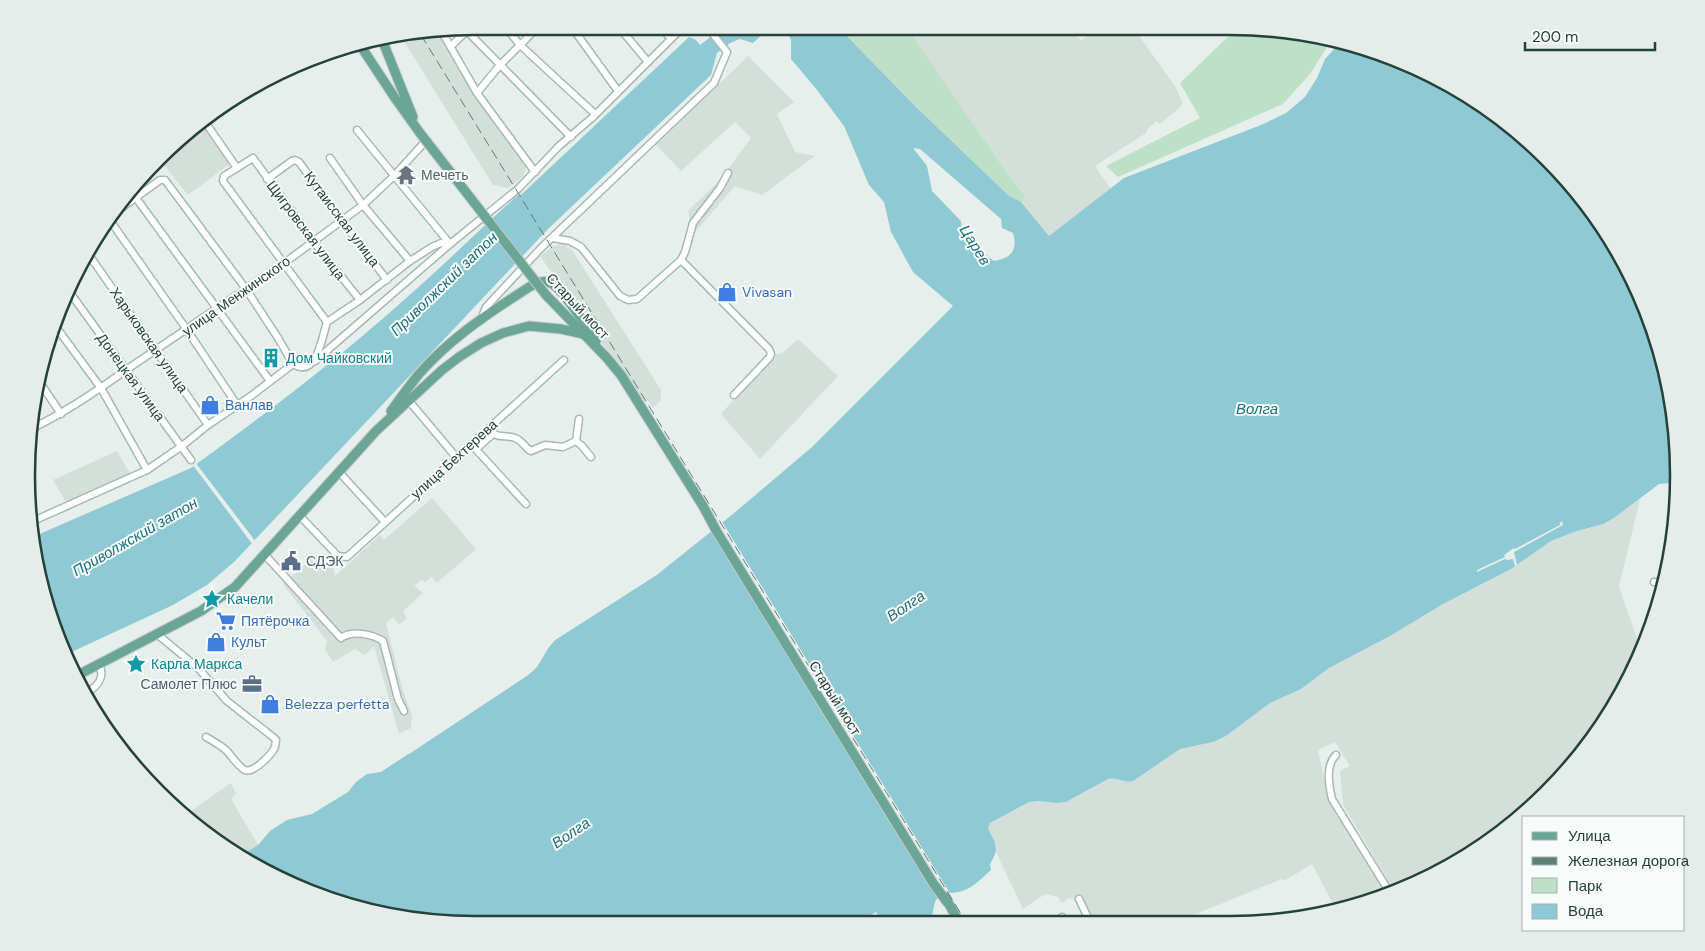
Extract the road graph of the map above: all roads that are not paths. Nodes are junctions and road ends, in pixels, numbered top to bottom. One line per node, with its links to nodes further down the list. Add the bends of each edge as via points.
1 (462, 35): 14 (street)
2 (474, 35): 17 (street)
3 (512, 35): 13 (street)
4 (529, 35): 13 (street)
5 (578, 35): 18 (street)
6 (626, 35): 16 (street)
7 (668, 35): 11 (street)
8 (674, 35): 11 (street)
9 (713, 35): 37 (street, via 725,50 714,83)
10 (445, 36): 14 (street)
11 (671, 38): 16 (street)
12 (384, 44): 23 (main road)
13 (519, 44): 17 (street); 20 (street)
14 (451, 46): 19 (street)
15 (363, 50): 23 (main road)
16 (648, 62): 18 (street)
17 (500, 64): 19 (street); 24 (street)
18 (618, 91): 20 (street)
19 (477, 93): 28 (street)
20 (595, 114): 24 (street)
21 (208, 126): 27 (street)
22 (357, 130): 30 (street)
23 (420, 133): 49 (main road, Старый мост, bridge)
24 (571, 136): 28 (street)
25 (422, 145): 30 (street, улица Менжинского)
26 (330, 158): 34 (street)
27 (237, 168): 31 (street, Щигровская улица, via 253,158); 43 (street, via 222,179)
28 (535, 172): 39 (street)
29 (728, 173): 41 (street, via 693,223)
30 (394, 176): 34 (street, улица Менжинского); 39 (street)
31 (267, 178): 35 (street, Кутаисская улица, via 295,160 299,162); 38 (street, Щигровская улица)
32 (137, 194): 45 (street, via 160,180 166,182)
33 (135, 195): 48 (street)
34 (363, 205): 35 (street, улица Менжинского); 42 (street)
35 (341, 220): 38 (street, улица Менжинского); 44 (street, Кутаисская улица)
36 (113, 225): 53 (street)
37 (553, 238): 41 (street, via 581,247 620,296 628,300 637,299); 50 (street, via 486,307)
38 (313, 241): 43 (street, улица Менжинского); 47 (street, Щигровская улица)
39 (450, 244): 42 (street, via 436,245); 59 (street)
40 (92, 259): 56 (street, Харьковская улица)
41 (681, 260): 64 (street, via 770,349 769,358)
42 (410, 261): 44 (street)
43 (283, 264): 45 (street, улица Менжинского); 51 (street)
44 (387, 280): 47 (street)
45 (246, 290): 48 (street, улица Менжинского); 58 (street)
46 (73, 297): 60 (street, Донецкая улица)
47 (360, 300): 51 (street)
48 (217, 309): 53 (street, улица Менжинского); 61 (street)
49 (562, 312): 52 (main road, via 554,323); 55 (main road, Старый мост)
50 (482, 317): 55 (main road, via 530,287 548,282 559,288); 71 (main road, via 418,375)
51 (328, 322): 59 (street)
52 (543, 326): 55 (main road); 65 (main road, via 517,328 481,343 442,370)
53 (186, 330): 56 (street, улица Менжинского); 66 (street)
54 (59, 331): 63 (street)
55 (586, 332): 95 (main road, Старый мост, via 640,403)
56 (156, 350): 60 (street, улица Менжинского); 70 (street, Харьковская улица)
57 (564, 360): 72 (street, улица Бехтерева)
58 (293, 364): 59 (street, via 303,368); 61 (street)
59 (311, 365)
60 (126, 370): 63 (street, улица Менжинского); 74 (street, Донецкая улица)
61 (270, 382): 66 (street)
62 (44, 388): 67 (street)
63 (101, 388): 67 (street, улица Менжинского); 79 (street)
64 (734, 395)
65 (409, 400): 71 (main road); 76 (street)
66 (237, 405): 70 (street)
67 (61, 414): 69 (street, улица Менжинского)
68 (579, 419): 73 (street)
69 (38, 425)
70 (208, 425): 74 (street)
71 (376, 432): 80 (main road)
72 (491, 432): 73 (street, via 517,438 531,451 545,445 563,447); 75 (street, улица Бехтерева)
73 (576, 442): 77 (street)
74 (182, 446): 78 (street, Донецкая улица); 79 (street)
75 (473, 447): 76 (street, улица Бехтерева); 81 (street)
76 (456, 457): 84 (street, улица Бехтерева)
77 (591, 457)
78 (191, 460)
79 (146, 470): 83 (street)
80 (339, 472): 82 (main road); 84 (street)
81 (526, 504)
82 (300, 516): 84 (street, улица Бехтерева, via 338,556 344,557); 85 (main road)
83 (38, 519)
84 (385, 522)
85 (265, 555): 86 (main road, via 219,599); 90 (street, via 342,638 353,633 383,641)
86 (157, 634): 87 (main road); 91 (street, via 198,668 228,701 274,737 276,744 267,757 247,771)
87 (99, 664): 88 (main road); 89 (street, via 100,680)
88 (82, 673)
89 (90, 690)
90 (404, 711)
91 (206, 736)
92 (1336, 755): 93 (street, via 1330,763 1328,782 1332,799)
93 (1386, 887)
94 (1079, 898): 96 (street)
95 (956, 916)
96 (1087, 916)

